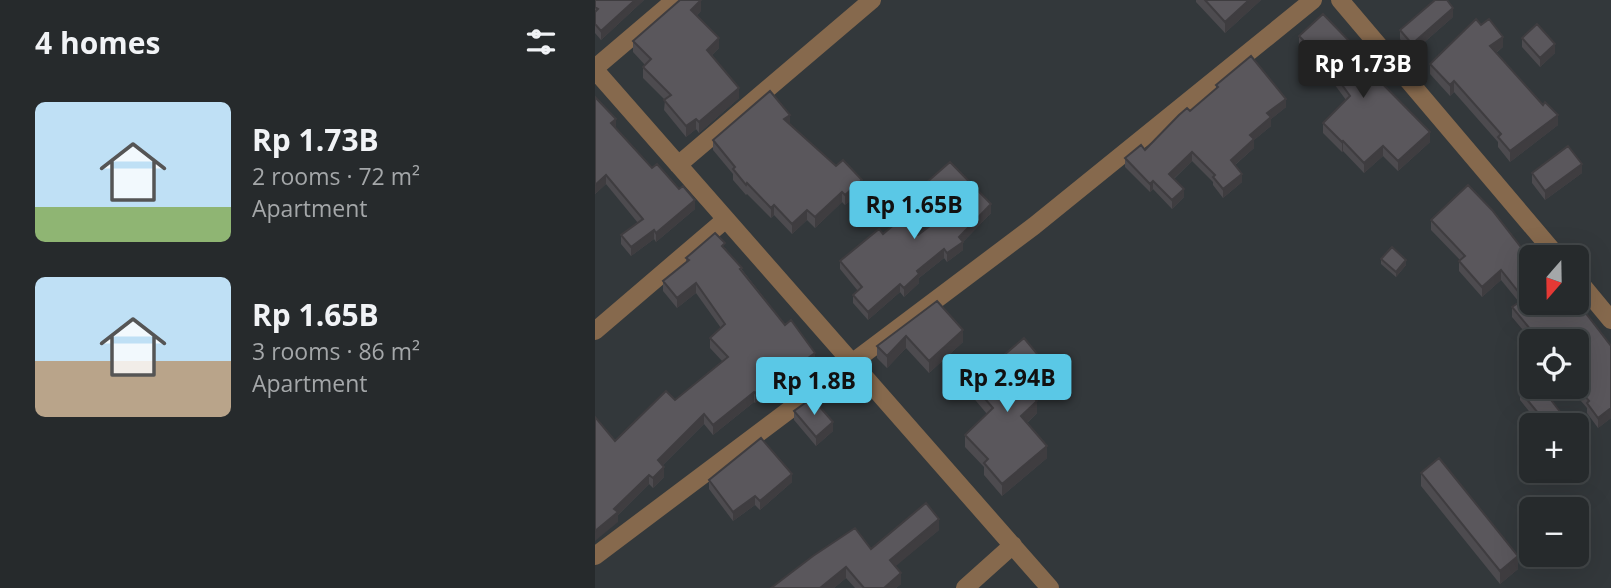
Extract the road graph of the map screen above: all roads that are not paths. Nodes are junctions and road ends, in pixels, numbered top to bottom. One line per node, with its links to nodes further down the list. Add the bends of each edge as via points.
1 (675, 0): 5 (street)
2 (872, 0): 6 (street)
3 (1313, 0): 12 (street, via 1034,226)
4 (1340, 0): 8 (street)
5 (595, 69): 6 (street)
6 (678, 165): 7 (street)
7 (726, 219): 11 (street); 12 (street)
8 (1548, 245)
9 (1589, 293): 10 (street)
10 (1611, 320)
11 (595, 331)
12 (851, 362): 13 (street); 14 (street)
13 (1013, 545): 15 (street); 16 (street)
14 (595, 556)
15 (965, 588)
16 (1051, 588)

